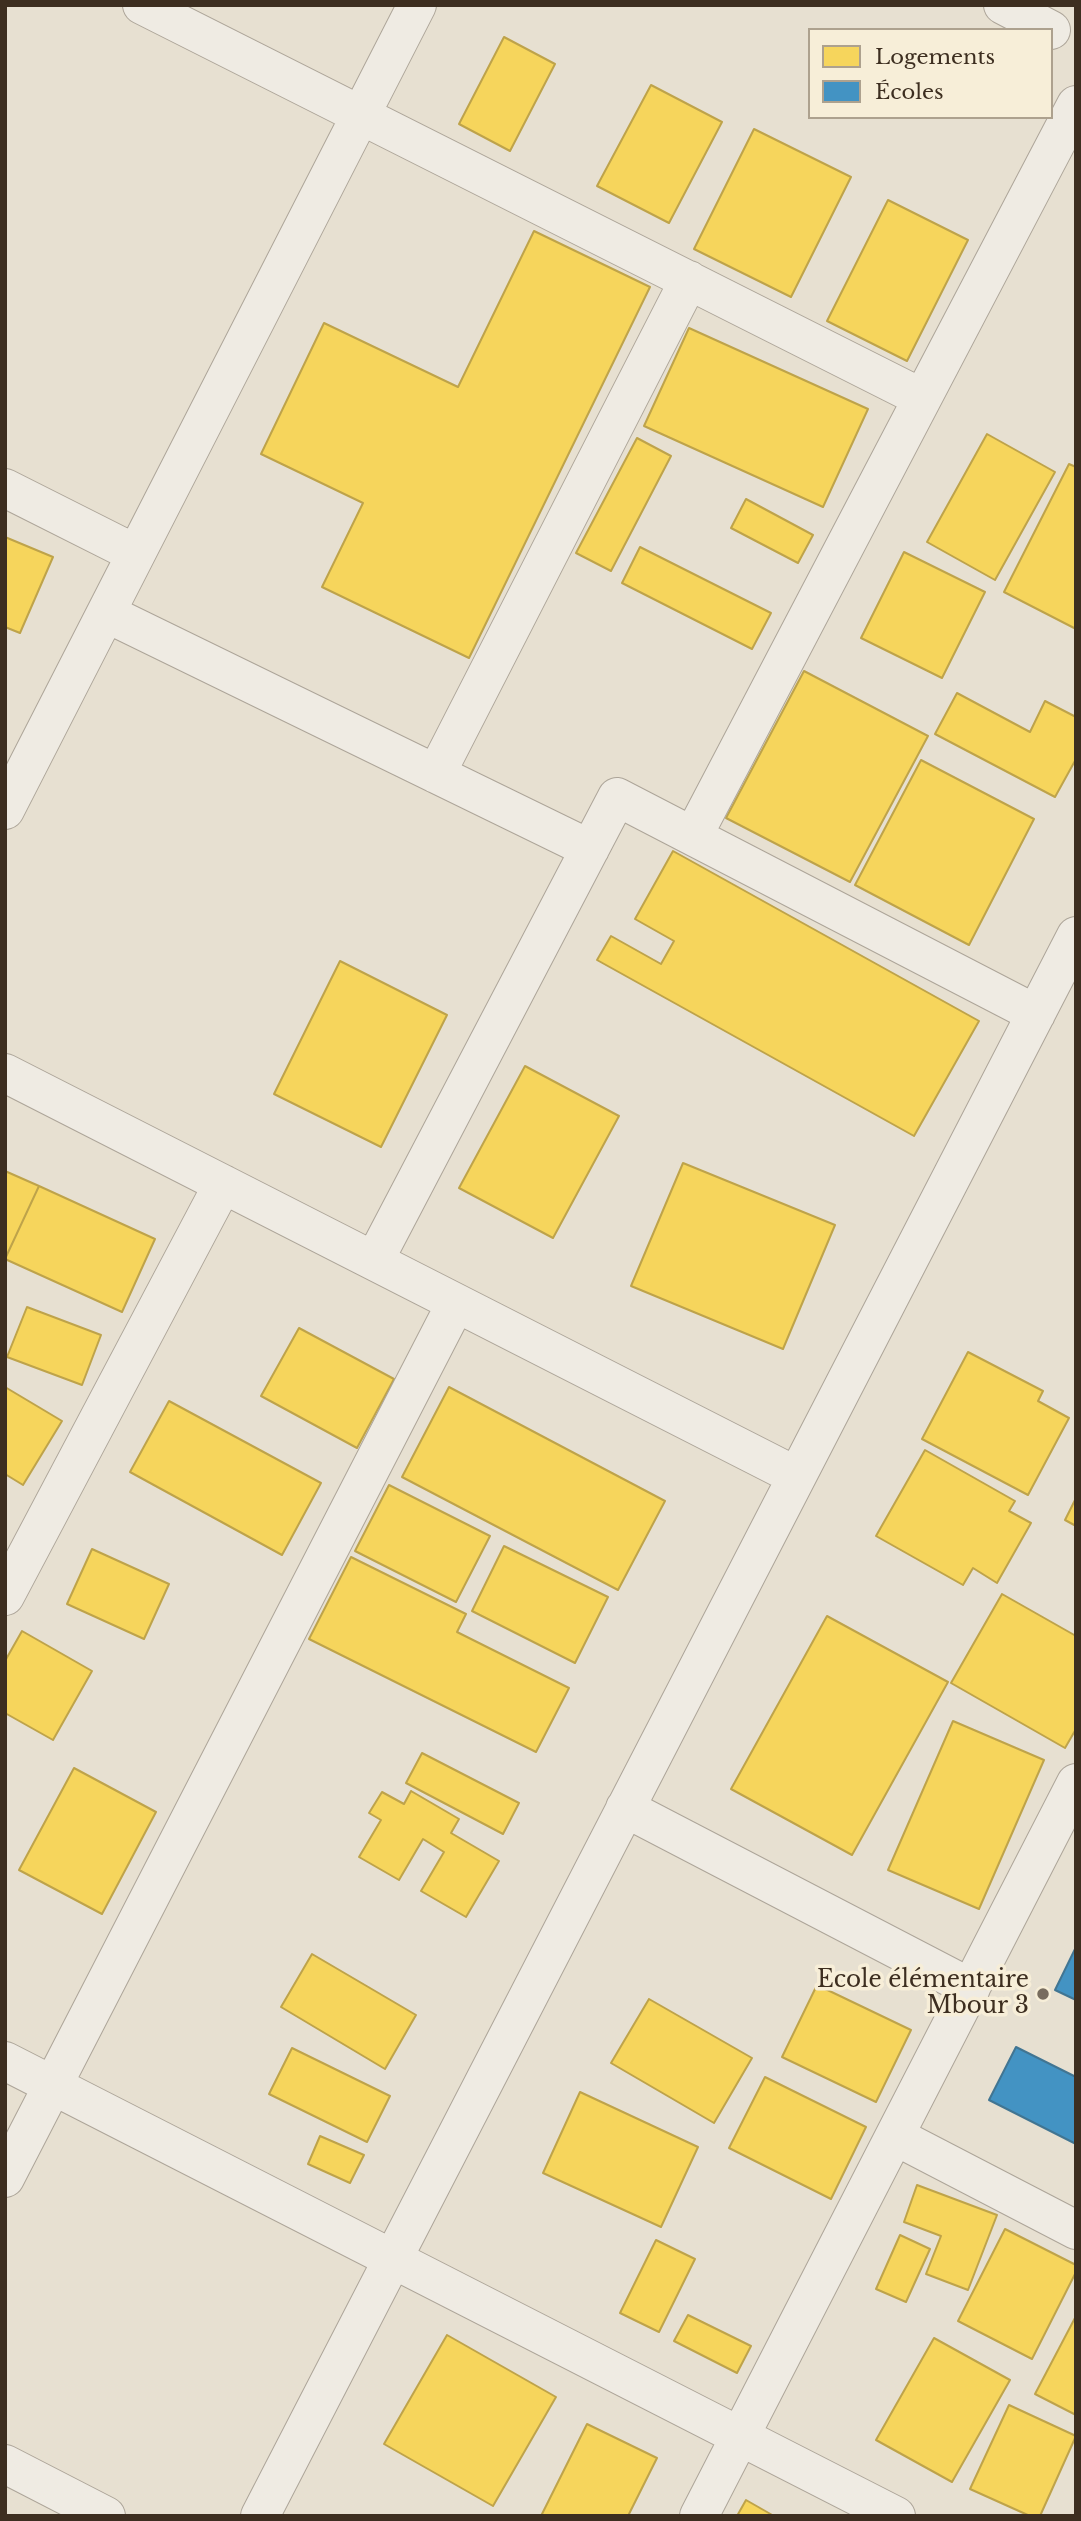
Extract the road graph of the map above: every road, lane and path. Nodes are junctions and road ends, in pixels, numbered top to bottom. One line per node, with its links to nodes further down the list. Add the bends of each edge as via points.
1 (142, 5): 8 (street)
2 (417, 5): 8 (street)
3 (1003, 5): 4 (street)
4 (1047, 28)
5 (1053, 31): 6 (street)
6 (1076, 43)
7 (1076, 105): 10 (street)
8 (361, 115): 9 (street); 12 (street)
9 (689, 280): 10 (street); 14 (street)
10 (922, 398): 16 (street)
11 (5, 488): 12 (street)
12 (136, 554): 13 (street)
13 (106, 613): 14 (street); 15 (street)
14 (436, 774): 17 (street)
15 (5, 810)
16 (693, 836): 17 (street, via 617,797); 19 (street)
17 (590, 849): 22 (street)
18 (1076, 936): 19 (street)
19 (1036, 1014): 24 (street)
20 (5, 1073): 21 (street)
21 (223, 1184): 22 (street); 25 (street)
22 (374, 1261): 23 (street)
23 (456, 1303): 24 (street); 30 (street)
24 (796, 1476): 27 (street)
25 (5, 1596)
26 (1076, 1783): 28 (street)
27 (625, 1808): 28 (street); 34 (street)
28 (971, 1988): 31 (street)
29 (5, 2062): 30 (street)
30 (53, 2086): 32 (street); 34 (street)
31 (895, 2136): 33 (street); 35 (street)
32 (5, 2178)
33 (1076, 2230)
34 (392, 2258): 35 (street); 38 (street)
35 (740, 2436): 39 (street); 40 (street)
36 (5, 2465): 37 (street)
37 (106, 2516)
38 (260, 2516)
39 (699, 2516)
40 (896, 2516)

